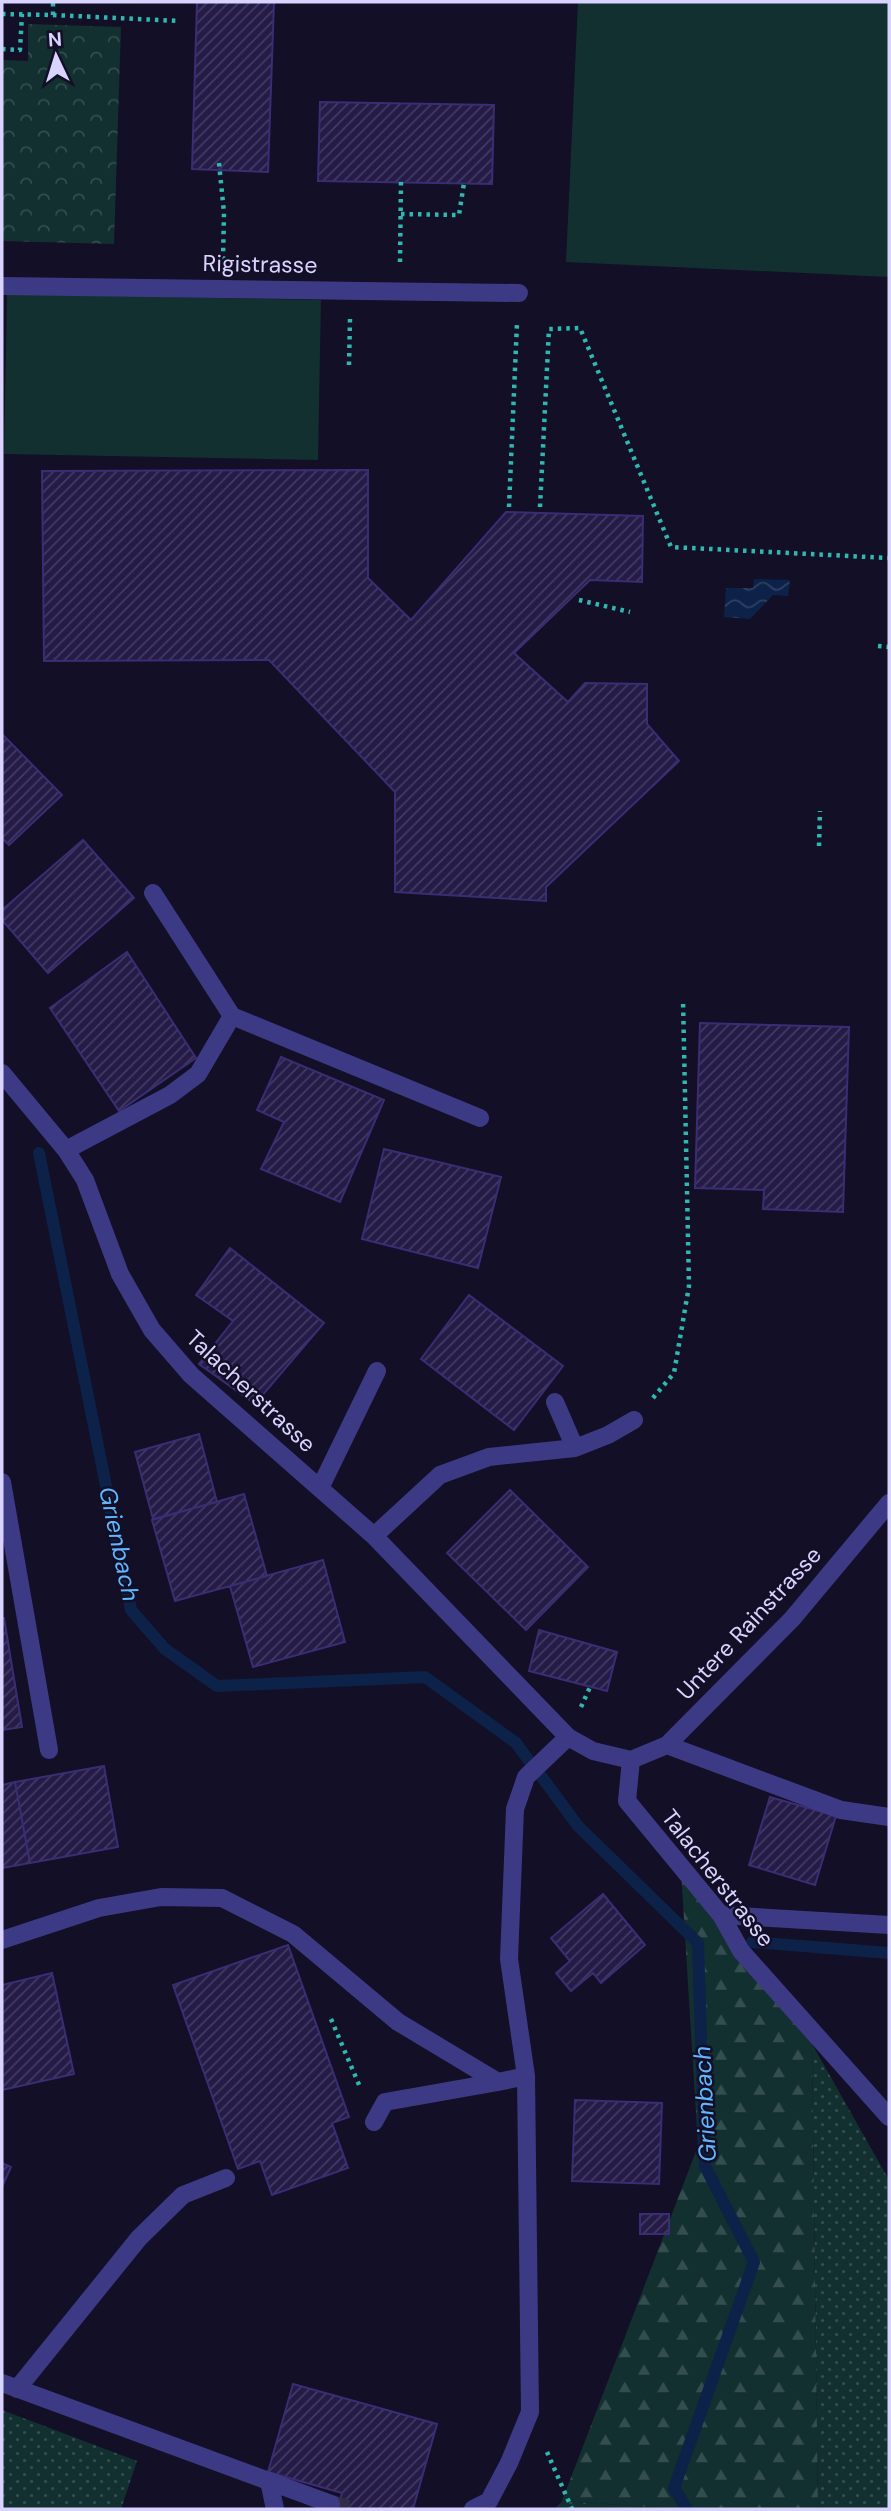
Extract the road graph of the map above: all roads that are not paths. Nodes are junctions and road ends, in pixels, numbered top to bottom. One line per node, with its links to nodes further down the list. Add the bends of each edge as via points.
1 (2, 286): 2 (street, Rigistrasse)
2 (519, 293)
3 (153, 893): 4 (street)
4 (232, 1016): 6 (street); 7 (street, via 198,1074 170,1096)
5 (2, 1073): 7 (street, Talacherstrasse)
6 (480, 1118)
7 (65, 1150): 13 (street, Talacherstrasse, via 85,1180 120,1275 152,1330 191,1375)
8 (377, 1371): 13 (street)
9 (555, 1402): 11 (street)
10 (634, 1420): 11 (street)
11 (575, 1448): 15 (street, via 489,1457 440,1475)
12 (2, 1482): 18 (street)
13 (320, 1488): 15 (street, Talacherstrasse)
14 (889, 1503): 17 (street, Untere Rainstrasse, via 792,1619)
15 (374, 1536): 16 (street, Talacherstrasse)
16 (564, 1742): 19 (street, Talacherstrasse); 24 (street, via 526,1777 515,1809 509,1959)
17 (667, 1745): 19 (street, Untere Rainstrasse); 20 (street, via 841,1810)
18 (49, 1751)
19 (631, 1760): 21 (street, Talacherstrasse, via 627,1801)
20 (889, 1817)
21 (721, 1915): 22 (street); 26 (street, Talacherstrasse, via 741,1951)
22 (889, 1925)
23 (2, 1940): 25 (street, via 99,1908 161,1897 222,1898 293,1934 398,2022)
24 (526, 2076): 25 (street); 33 (street, via 530,2412 489,2501)
25 (498, 2082): 27 (street, via 385,2102)
26 (889, 2117)
27 (374, 2122)
28 (226, 2178): 29 (street, via 183,2195 139,2238)
29 (10, 2386): 30 (street)
30 (269, 2482): 31 (street); 32 (street)
31 (331, 2504)
32 (275, 2509)
33 (473, 2509)

